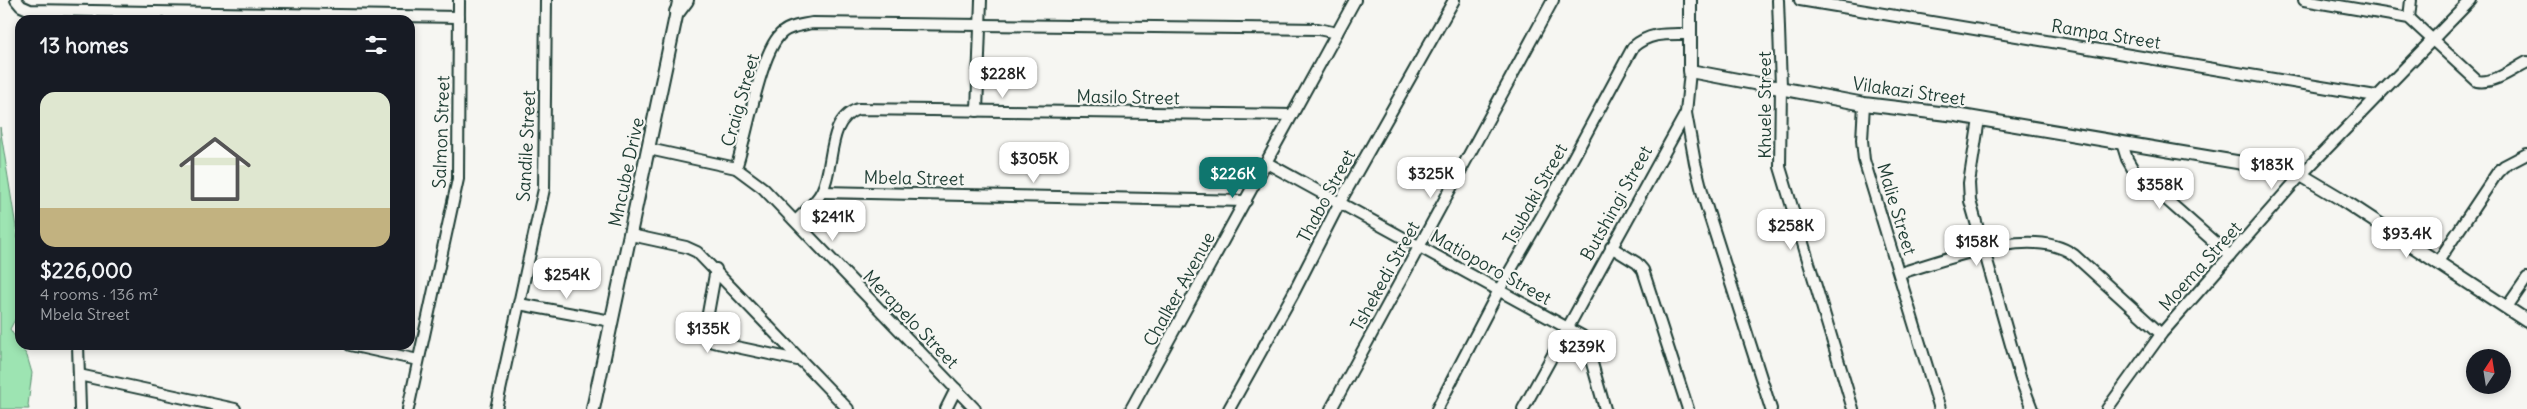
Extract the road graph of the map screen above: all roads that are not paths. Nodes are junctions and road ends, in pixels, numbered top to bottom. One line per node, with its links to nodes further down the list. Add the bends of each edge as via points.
1 (16, 0): 16 (street, via 30,10)
2 (459, 0): 17 (street, Salmon Street)
3 (546, 0): 53 (street, Sandile Street, via 544,189)
4 (686, 0): 15 (main road)
5 (981, 0): 20 (street)
6 (1355, 0): 21 (street, Chalker Avenue)
7 (1454, 0): 41 (street, Thabo Street)
8 (1553, 0): 44 (street, Tshekedi Street)
9 (1690, 0): 22 (street, Butshingi Street)
10 (1778, 0): 26 (street, Khuele Street)
11 (1800, 0): 27 (street, Rampa Street)
12 (2304, 0): 19 (street)
13 (2411, 0): 19 (street)
14 (2471, 0): 23 (street, Moema Street)
15 (678, 6): 34 (street, Mncube Drive)
16 (189, 15)
17 (459, 17): 18 (street); 61 (street, Salmon Street, via 458,179)
18 (415, 18)
19 (2409, 18): 23 (street)
20 (981, 24): 21 (street, Craig Street, via 1318,29); 29 (street); 37 (street, Craig Street, via 812,22 784,31 774,44 764,69)
21 (1337, 33): 31 (street, Chalker Avenue)
22 (1689, 34): 25 (street, Butshingi Street); 52 (street, Tsubaki Street, via 1648,36 1633,47)
23 (2434, 39): 24 (street, via 2477,81 2495,80); 27 (street, Moema Street)
24 (2527, 62)
25 (1690, 71): 26 (street, Vilakazi Street); 30 (street, Butshingi Street)
26 (1781, 86): 28 (street, Vilakazi Street); 81 (street, Khuele Street, via 1780,167)
27 (2376, 96): 38 (street, Moema Street)
28 (1864, 104): 32 (street, Vilakazi Street); 50 (street, Malie Street, via 1864,160)
29 (978, 111): 31 (street, Masilo Street); 39 (street, Masilo Street, via 858,109 850,112 840,122)
30 (1686, 113): 45 (street, Butshingi Street); 80 (street, via 1704,198)
31 (1292, 115): 36 (street, Chalker Avenue)
32 (1979, 119): 33 (street, Vilakazi Street); 46 (street, via 1969,191)
33 (2122, 143): 38 (street, Vilakazi Street); 47 (street, via 2134,170)
34 (649, 149): 37 (street, Merapelo Street); 43 (street, Mncube Drive)
35 (2527, 154): 48 (street, via 2497,173)
36 (1267, 163): 40 (street, Chalker Avenue); 41 (street, Matioporo Street)
37 (736, 168): 42 (street, Merapelo Street, via 763,188)
38 (2302, 174): 47 (street, Moema Street); 48 (street, Vilakazi Street)
39 (822, 192): 40 (street, Mbela Street); 42 (street, Masilo Street)
40 (1246, 201): 73 (street, Chalker Avenue)
41 (1340, 202): 44 (street, Matioporo Street); 74 (street, Thabo Street)
42 (796, 221): 64 (street, Merapelo Street)
43 (630, 235): 49 (street, via 686,247); 55 (street, Mncube Drive)
44 (1420, 246): 52 (street, Matioporo Street); 75 (street, Tshekedi Street)
45 (1611, 247): 57 (street, Butshingi Street); 79 (street, via 1643,270)
46 (1985, 250): 50 (street); 58 (street, via 2026,241 2068,251); 83 (street)
47 (2230, 256): 58 (street, Moema Street)
48 (2437, 263): 54 (street, Vilakazi Street)
49 (716, 269): 62 (street); 62 (street, via 704,330 707,337 712,342)
50 (1900, 273): 82 (street, Malie Street)
51 (2527, 278): 54 (street)
52 (1499, 290): 57 (street, Matioporo Street); 76 (street, Tsubaki Street)
53 (519, 304): 55 (street); 68 (street, Sandile Street)
54 (2507, 307): 56 (street, Vilakazi Street)
55 (611, 321): 69 (street, Mncube Drive)
56 (2527, 321)
57 (1568, 327): 77 (street, Butshingi Street); 78 (street, Matioporo Street, via 1585,339)
58 (2161, 334): 84 (street, Moema Street)
59 (78, 350): 63 (street)
60 (373, 350): 61 (street)
61 (418, 360): 67 (street, Salmon Street)
62 (802, 361): 70 (street)
63 (79, 375): 65 (street); 66 (street)
64 (956, 389): 71 (street); 72 (street, Merapelo Street)
65 (80, 409)
66 (235, 409)
67 (408, 409)
68 (496, 409)
69 (593, 409)
70 (848, 409)
71 (946, 409)
72 (975, 409)
73 (1131, 409)
74 (1229, 409)
75 (1331, 409)
76 (1437, 409)
77 (1523, 409)
78 (1606, 409)
79 (1688, 409)
80 (1771, 409)
81 (1853, 409)
82 (1940, 409)
83 (2032, 409)
84 (2107, 409)

